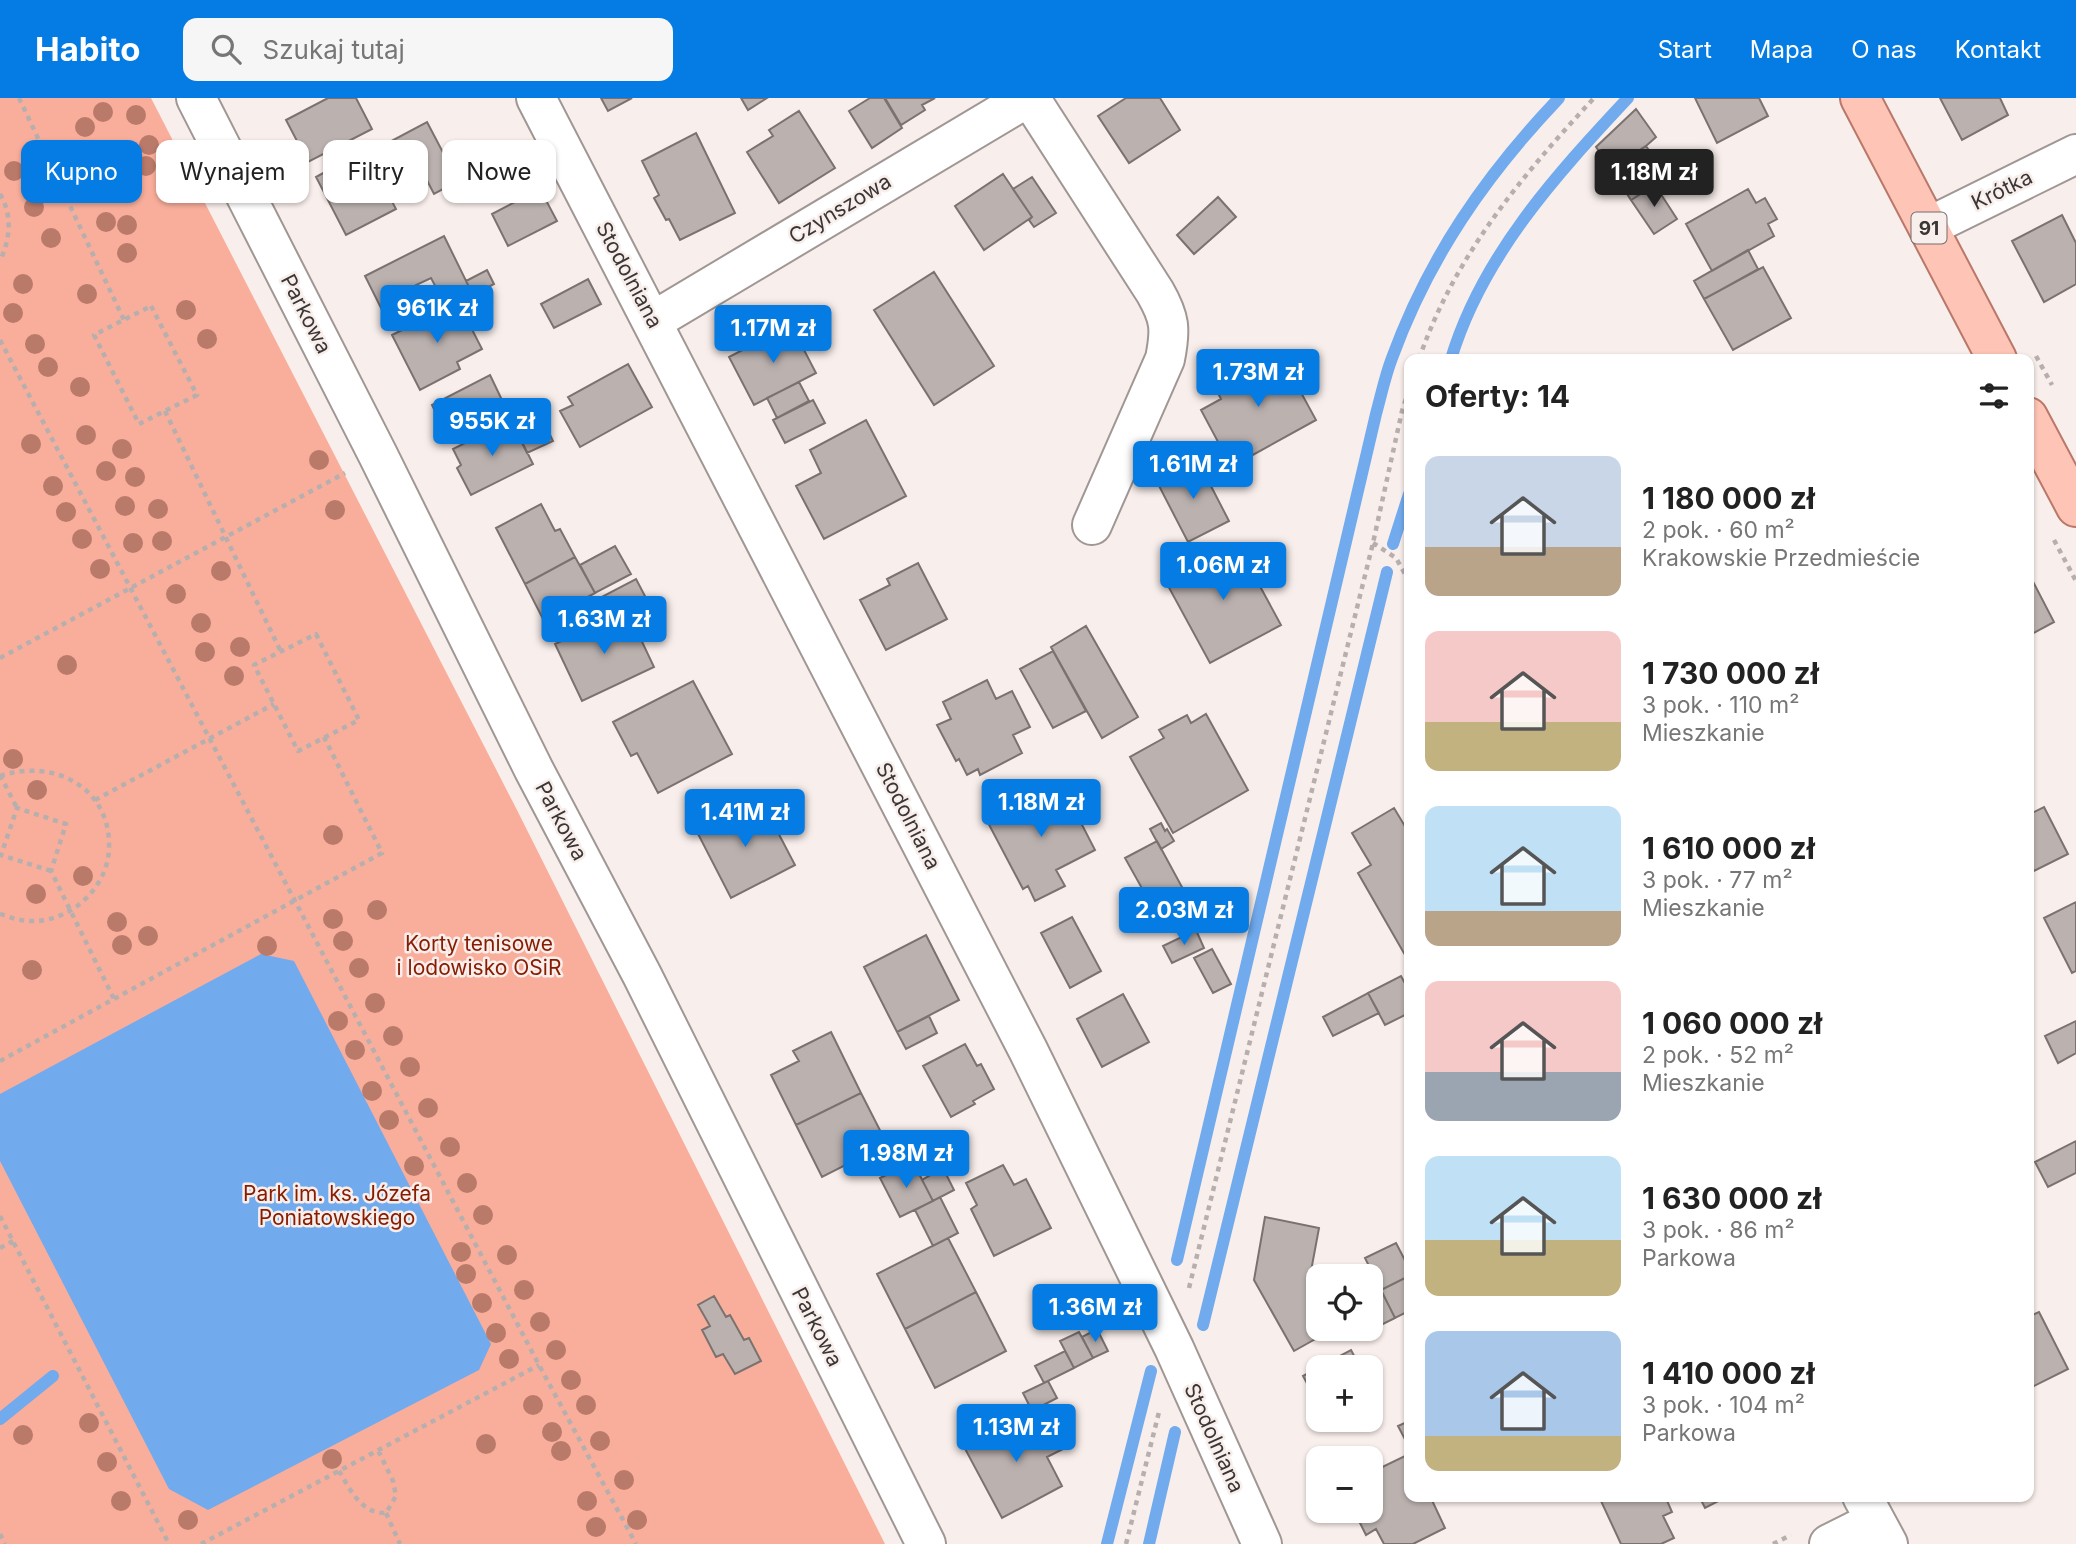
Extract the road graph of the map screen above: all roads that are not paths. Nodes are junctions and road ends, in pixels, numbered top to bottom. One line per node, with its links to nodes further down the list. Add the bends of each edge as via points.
1 (195, 98): 13 (street, Parkowa)
2 (536, 98): 7 (street, Stodolniana)
3 (1028, 98): 7 (street, Czynszowa); 11 (street, via 1169,320 1165,359)
4 (1860, 98): 6 (main road, 91)
5 (2076, 154): 6 (street, Krótka)
6 (1928, 227): 8 (main road, 91)
7 (653, 321): 14 (street, Stodolniana, via 1028,1050 1174,1348)
8 (1994, 354)
9 (2034, 428): 10 (main road)
10 (2076, 507)
11 (1092, 525)
12 (1875, 1520): 15 (street)
13 (926, 1544)
14 (1262, 1544)
15 (1829, 1544)

